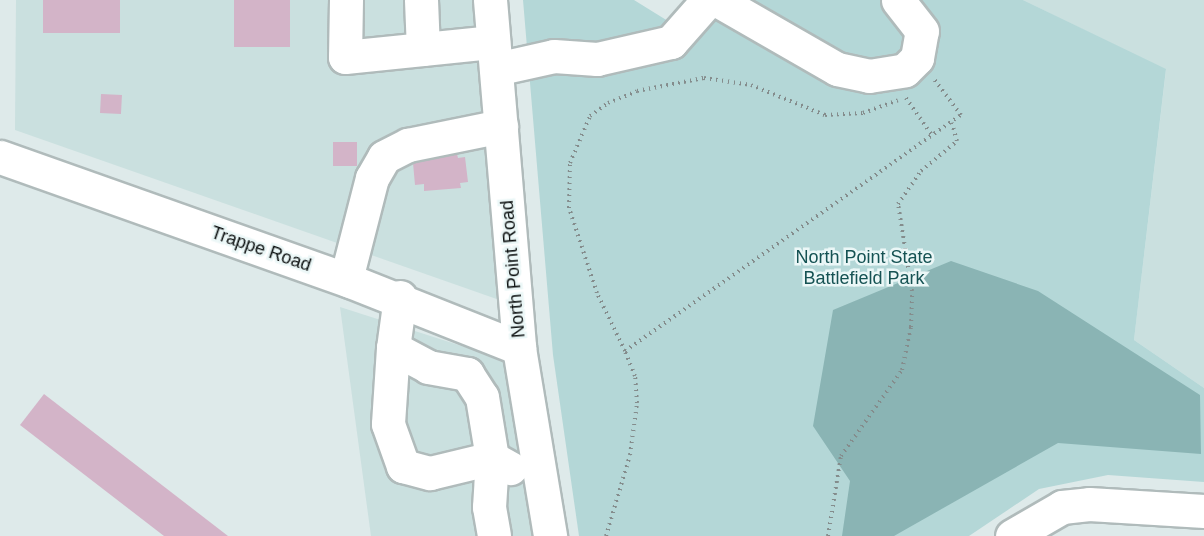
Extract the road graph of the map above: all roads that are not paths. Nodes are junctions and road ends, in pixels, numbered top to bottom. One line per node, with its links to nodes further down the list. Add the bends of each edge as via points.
1 (346, 0): 7 (street, via 345,57)
2 (422, 0): 7 (street)
3 (490, 0): 8 (street, North Point Road)
4 (708, 0): 8 (street, via 671,42 597,59)
5 (717, 0): 6 (street, via 837,69 869,75 904,70 917,58 922,31)
6 (898, 0)
7 (423, 49): 8 (street)
8 (495, 56): 9 (street, North Point Road)
9 (501, 126): 11 (street, via 408,145 384,157 372,178); 14 (street, North Point Road)
10 (0, 157): 11 (street, Trappe Road)
11 (346, 279): 12 (street, Trappe Road)
12 (400, 299): 13 (street); 14 (street, Trappe Road)
13 (393, 348): 15 (street, via 428,367 467,374 482,397); 15 (street, via 388,424 403,466 430,473)
14 (519, 348): 16 (street, North Point Road)
15 (492, 458): 16 (street, via 503,468); 18 (street, via 489,507)
16 (539, 470): 19 (street, North Point Road)
17 (1204, 511): 20 (street, via 1089,504 1062,507)
18 (494, 536)
19 (549, 536)
20 (1012, 536)

